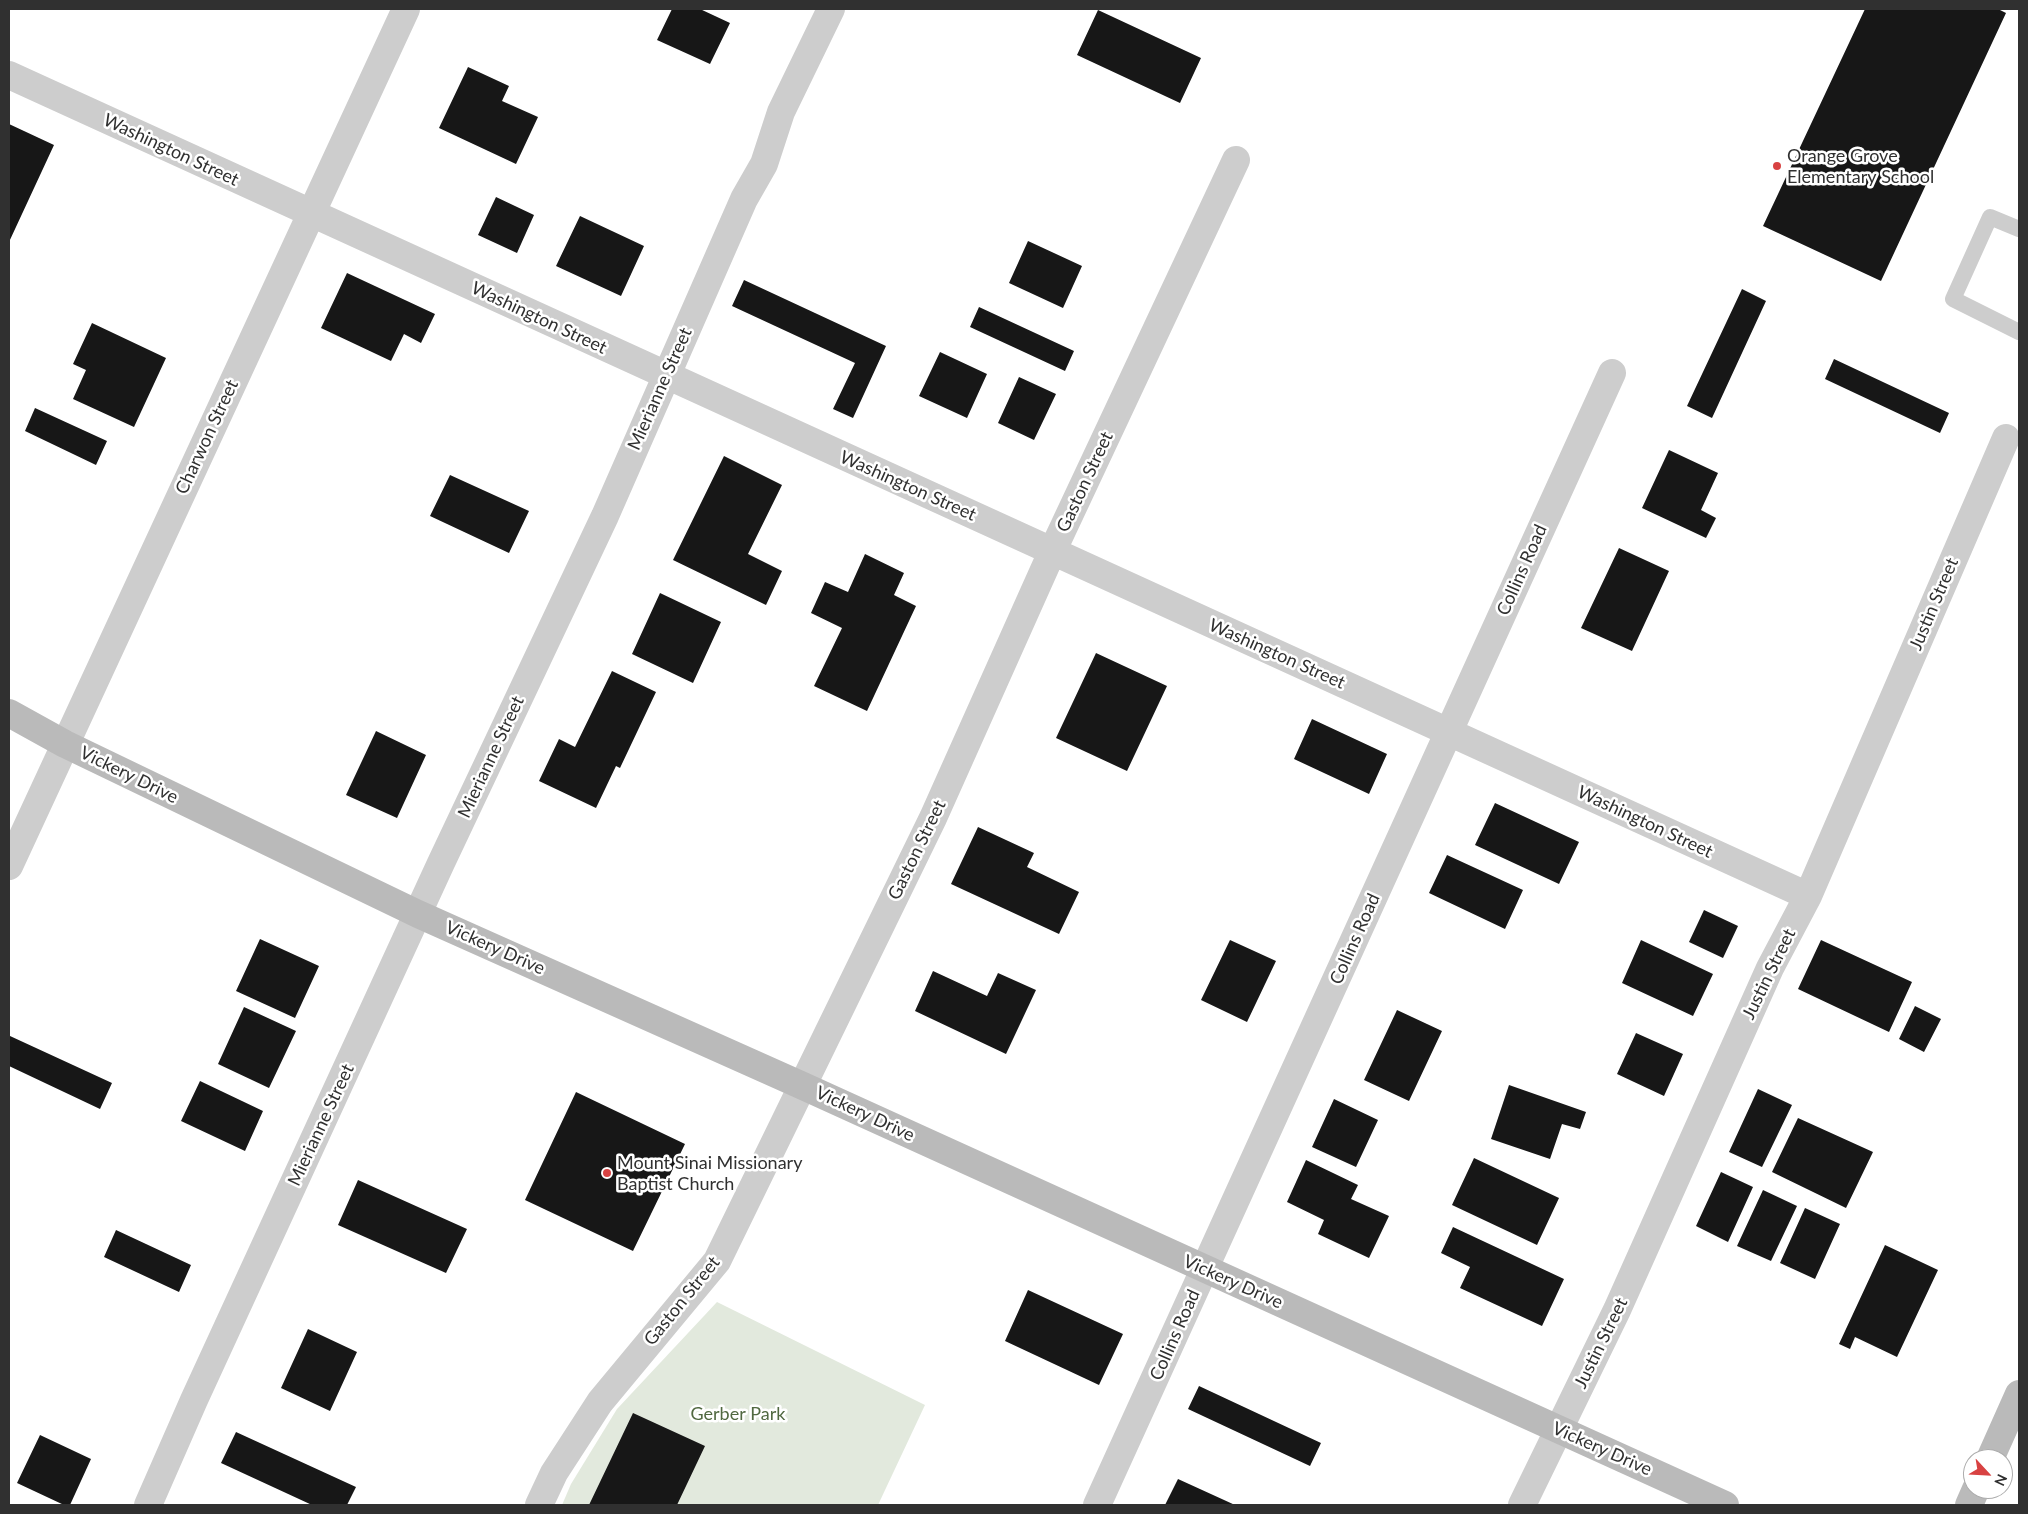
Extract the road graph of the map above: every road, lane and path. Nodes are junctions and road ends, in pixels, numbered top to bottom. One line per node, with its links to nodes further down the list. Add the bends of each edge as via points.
1 (406, 9): 5 (street, Charwon Street)
2 (830, 9): 9 (street, Mierianne Street, via 781,112 764,164 744,199)
3 (9, 75): 5 (street, Washington Street)
4 (1236, 160): 11 (street, Gaston Street)
5 (311, 214): 9 (street, Washington Street); 14 (street, Charwon Street)
6 (2019, 229): 7 (lane, via 1990,217 1953,299)
7 (2019, 332)
8 (1612, 373): 13 (street, Collins Road)
9 (666, 376): 11 (street, Washington Street); 17 (street, Mierianne Street)
10 (2006, 438): 16 (street, Justin Street)
11 (1052, 552): 13 (street, Washington Street); 18 (street, Gaston Street, via 933,818)
12 (9, 713): 14 (street, Vickery Drive)
13 (1449, 732): 16 (street, Washington Street); 19 (street, Collins Road)
14 (65, 744): 15 (street, Charwon Street); 17 (street, Vickery Drive)
15 (9, 866)
16 (1808, 896): 21 (street, Justin Street, via 1770,968 1622,1301)
17 (418, 914): 18 (street, Vickery Drive); 23 (street, Mierianne Street)
18 (803, 1086): 19 (street, Vickery Drive); 24 (street, Gaston Street, via 717,1261 600,1402 554,1473)
19 (1205, 1269): 21 (street, Vickery Drive); 25 (street, Collins Road)
20 (2019, 1394): 22 (street)
21 (1559, 1430): 26 (street, Justin Street); 27 (street, Vickery Drive)
22 (1994, 1449)
23 (148, 1505)
24 (539, 1505)
25 (1098, 1505)
26 (1522, 1505)
27 (1725, 1505)

